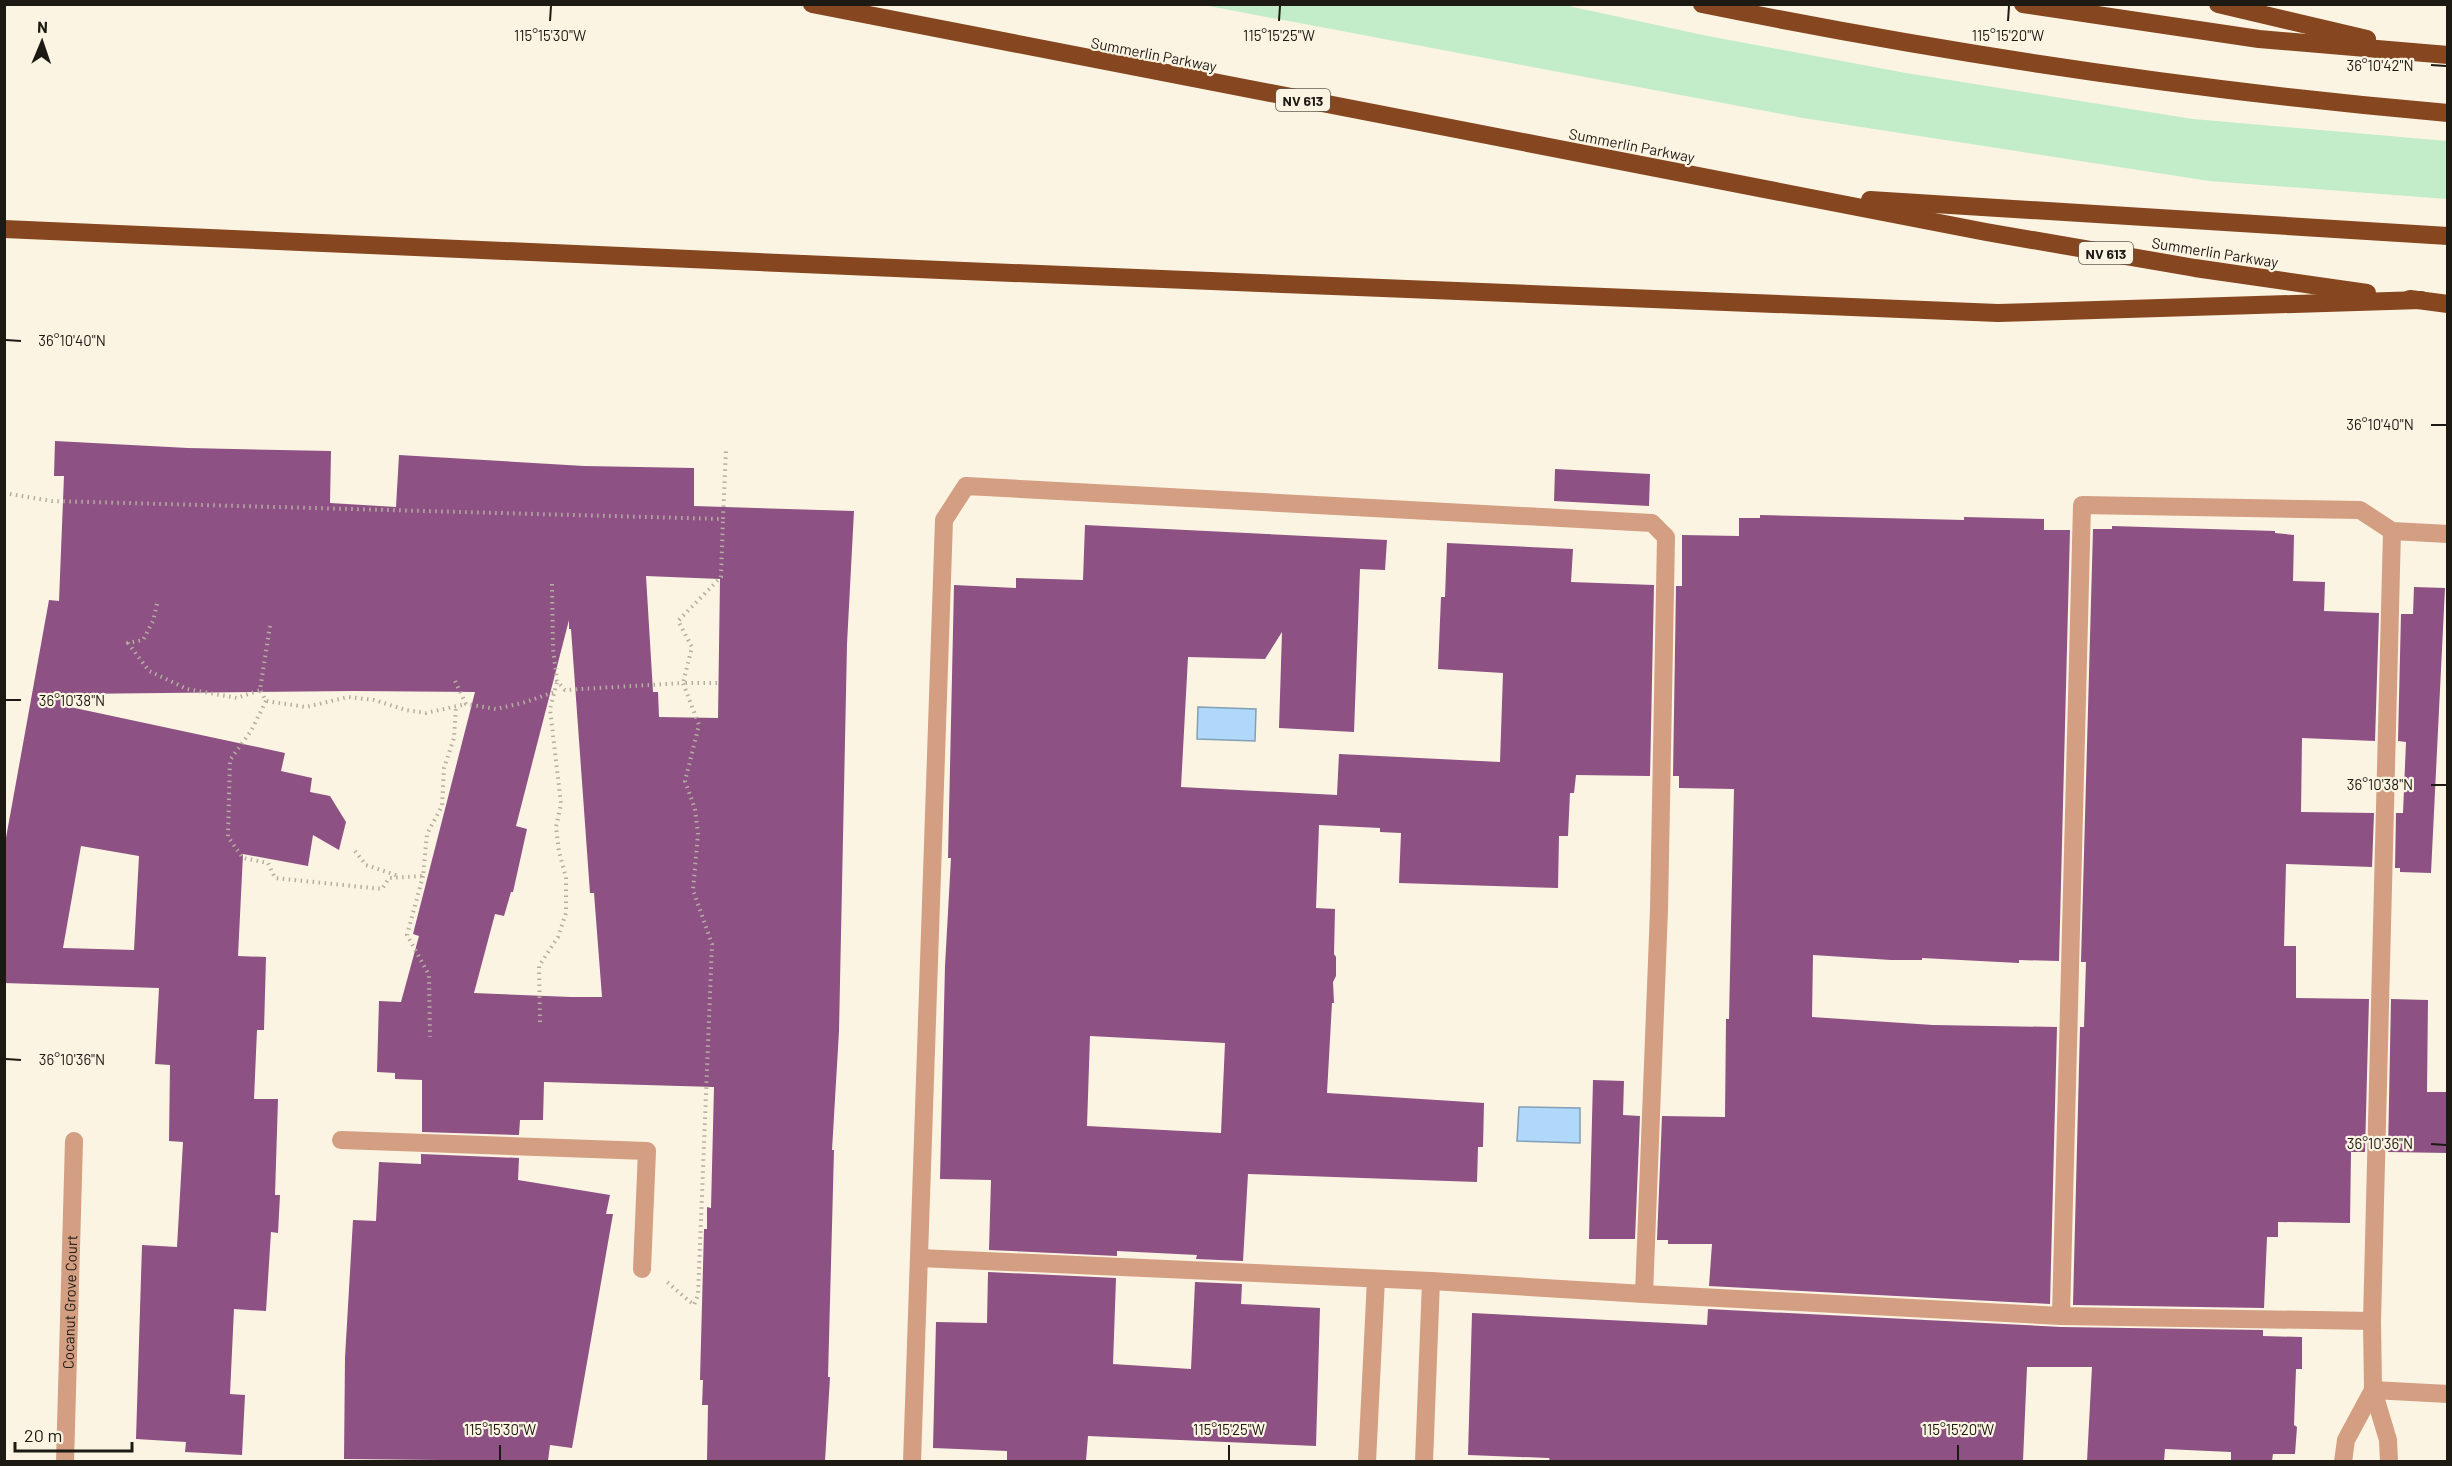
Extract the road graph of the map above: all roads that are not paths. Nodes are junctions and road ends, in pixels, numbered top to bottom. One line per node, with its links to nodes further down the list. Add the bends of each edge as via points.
1 (812, 4): 8 (highway, Summerlin Parkway / NV 613)
2 (1702, 4): 7 (highway, via 2078,70 2292,98)
3 (2023, 4): 5 (highway, via 2259,39)
4 (2218, 4): 5 (highway)
5 (2428, 53): 6 (highway)
6 (2448, 54)
7 (2448, 113)
8 (1793, 195): 10 (highway); 11 (highway, Summerlin Parkway / NV 613, via 2126,257)
9 (4, 229): 11 (highway, via 1998,312)
10 (2448, 236)
11 (2421, 300): 12 (highway, Summerlin Parkway / NV 613)
12 (2448, 304)
13 (2392, 531): 14 (street); 22 (street, via 2360,510 2082,505); 23 (street)
14 (2448, 534)
15 (341, 1140): 18 (street, via 647,1151)
16 (74, 1141): 26 (street, Cocanut Grove Court)
17 (920, 1257): 19 (street); 21 (street, via 944,520 966,486 978,486 1652,523 1666,537 1659,910); 27 (street)
18 (642, 1269)
19 (1376, 1279): 20 (street); 28 (street)
20 (1431, 1281): 21 (street); 29 (street)
21 (1644, 1294): 22 (street)
22 (2061, 1316): 23 (street)
23 (2372, 1321): 24 (street)
24 (2373, 1390): 25 (street); 30 (street, via 2346,1440); 31 (street, via 2388,1440)
25 (2448, 1394)
26 (65, 1461)
27 (912, 1461)
28 (1367, 1461)
29 (1424, 1461)
30 (2343, 1461)
31 (2389, 1461)

